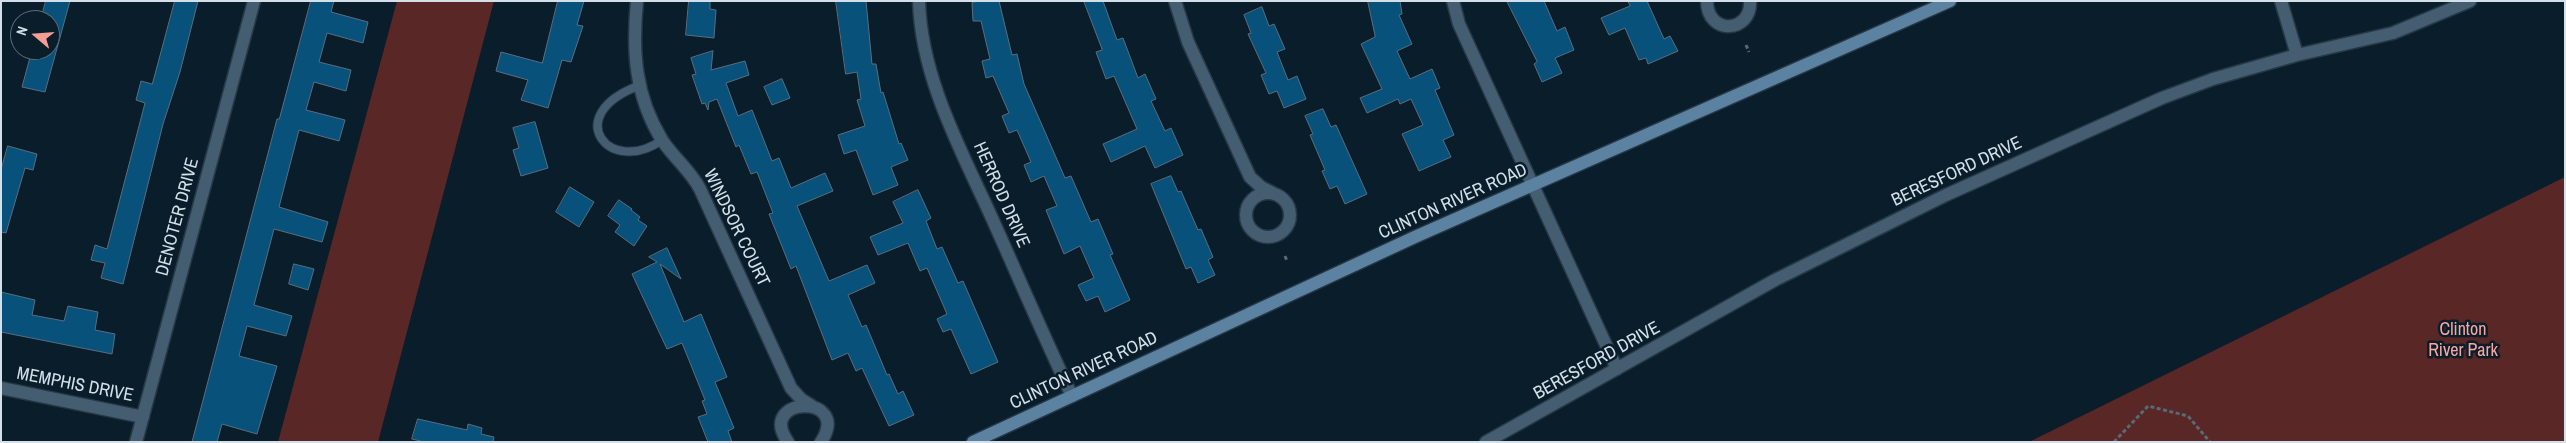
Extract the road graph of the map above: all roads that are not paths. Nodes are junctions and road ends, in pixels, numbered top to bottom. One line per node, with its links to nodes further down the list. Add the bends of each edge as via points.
1 (254, 1): 24 (street, DENOTER DRIVE)
2 (637, 1): 12 (street, WINDSOR COURT, via 633,38)
3 (920, 1): 21 (street, HERROD DRIVE, via 923,42 933,82)
4 (1175, 1): 14 (street, via 1188,42)
5 (1453, 1): 15 (street, via 1459,24)
6 (1707, 1): 7 (street, via 1709,16 1727,26 1734,26 1746,18 1750,12)
7 (1750, 1)
8 (1950, 1): 15 (street, CLINTON RIVER ROAD)
9 (2281, 1): 11 (street)
10 (2470, 1): 11 (street, BERESFORD DRIVE, via 2393,33)
11 (2296, 55): 18 (street, BERESFORD DRIVE, via 2213,79 2162,98 1946,195 1774,280)
12 (638, 86): 13 (street, WINDSOR COURT); 13 (lane, via 606,106 598,119 598,135 608,147 620,150 652,147)
13 (662, 140): 20 (street, WINDSOR COURT, via 700,188)
14 (1250, 177): 16 (street); 17 (street)
15 (1534, 186): 18 (street); 21 (street, CLINTON RIVER ROAD)
16 (1273, 193): 17 (street, via 1258,195); 17 (street, via 1289,207 1290,222 1281,233 1267,237 1254,232 1246,220)
17 (1248, 205)
18 (1618, 369): 29 (street, BERESFORD DRIVE)
19 (1, 388): 24 (street, MEMPHIS DRIVE)
20 (791, 388): 22 (street, WINDSOR COURT); 23 (street)
21 (1072, 396): 28 (street, CLINTON RIVER ROAD)
22 (812, 406): 23 (street, via 797,406); 27 (street, WINDSOR COURT, via 818,409 826,422 827,429)
23 (785, 415): 26 (street, via 782,430)
24 (143, 417): 25 (street, DENOTER DRIVE)
25 (136, 442)
26 (788, 442)
27 (821, 442)
28 (973, 442)
29 (1486, 442)

